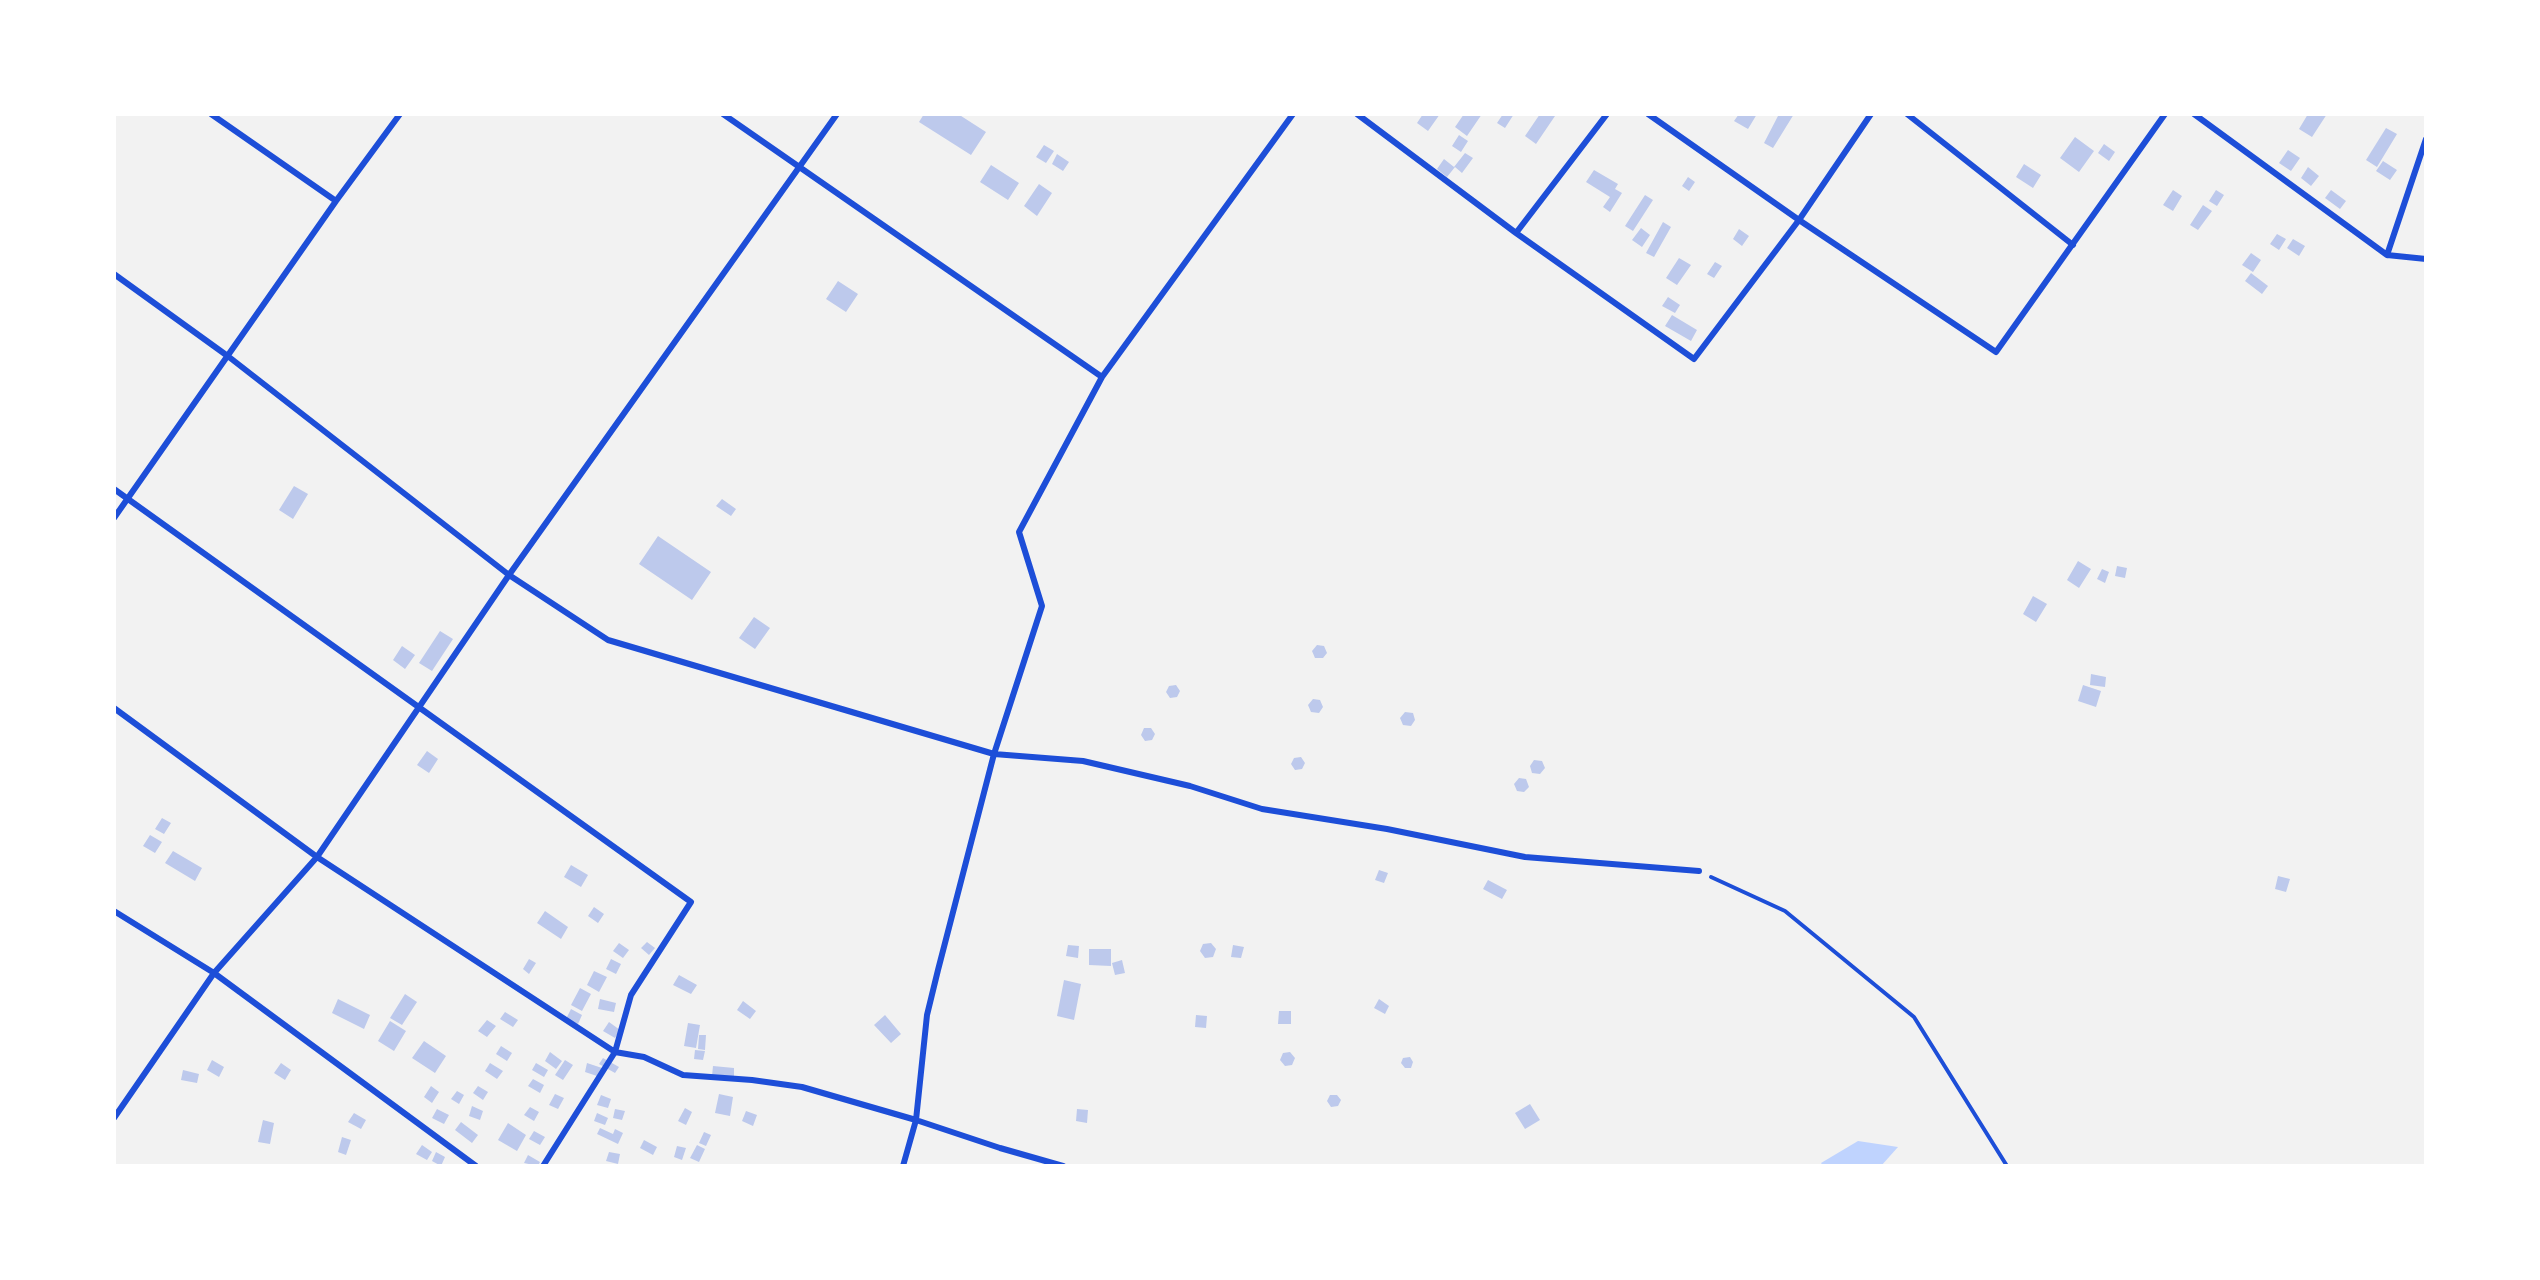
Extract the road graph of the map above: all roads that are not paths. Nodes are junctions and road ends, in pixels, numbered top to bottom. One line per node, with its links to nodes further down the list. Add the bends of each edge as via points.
1 (211, 114): 15 (street)
2 (400, 114): 15 (street)
3 (723, 114): 14 (street)
4 (837, 114): 14 (street)
5 (1293, 114): 23 (street)
6 (1357, 114): 17 (street)
7 (1607, 114): 17 (street)
8 (1648, 114): 16 (street)
9 (1871, 114): 16 (street)
10 (1907, 114): 18 (street)
11 (2165, 114): 18 (street)
12 (2194, 114): 19 (street)
13 (2426, 139): 19 (street)
14 (799, 167): 23 (street); 27 (street)
15 (336, 201): 22 (street)
16 (1799, 220): 17 (street, via 1694,359); 18 (street, via 1996,352)
17 (1516, 233)
18 (2073, 245)
19 (2387, 255): 20 (street)
20 (2426, 259)
21 (114, 274): 22 (street)
22 (229, 357): 25 (street); 27 (street)
23 (1102, 377): 30 (street, via 1019,532 1042,606)
24 (114, 489): 25 (street)
25 (128, 498): 26 (street); 28 (street)
26 (114, 518)
27 (509, 575): 28 (street); 30 (street, via 608,640)
28 (419, 706): 31 (street); 35 (street, via 692,902 631,995)
29 (114, 708): 31 (street)
30 (994, 754): 32 (street, via 1083,761 1190,786 1262,809 1525,856); 37 (street, via 927,1015)
31 (317, 857): 34 (street); 35 (street)
32 (1699, 871)
33 (114, 911): 34 (street)
34 (214, 973): 36 (street); 38 (street)
35 (615, 1052): 37 (street, via 644,1057 683,1075 802,1088); 39 (street)
36 (114, 1118)
37 (916, 1120): 40 (street); 41 (street)
38 (476, 1166)
39 (543, 1166)
40 (903, 1166)
41 (1063, 1166)

